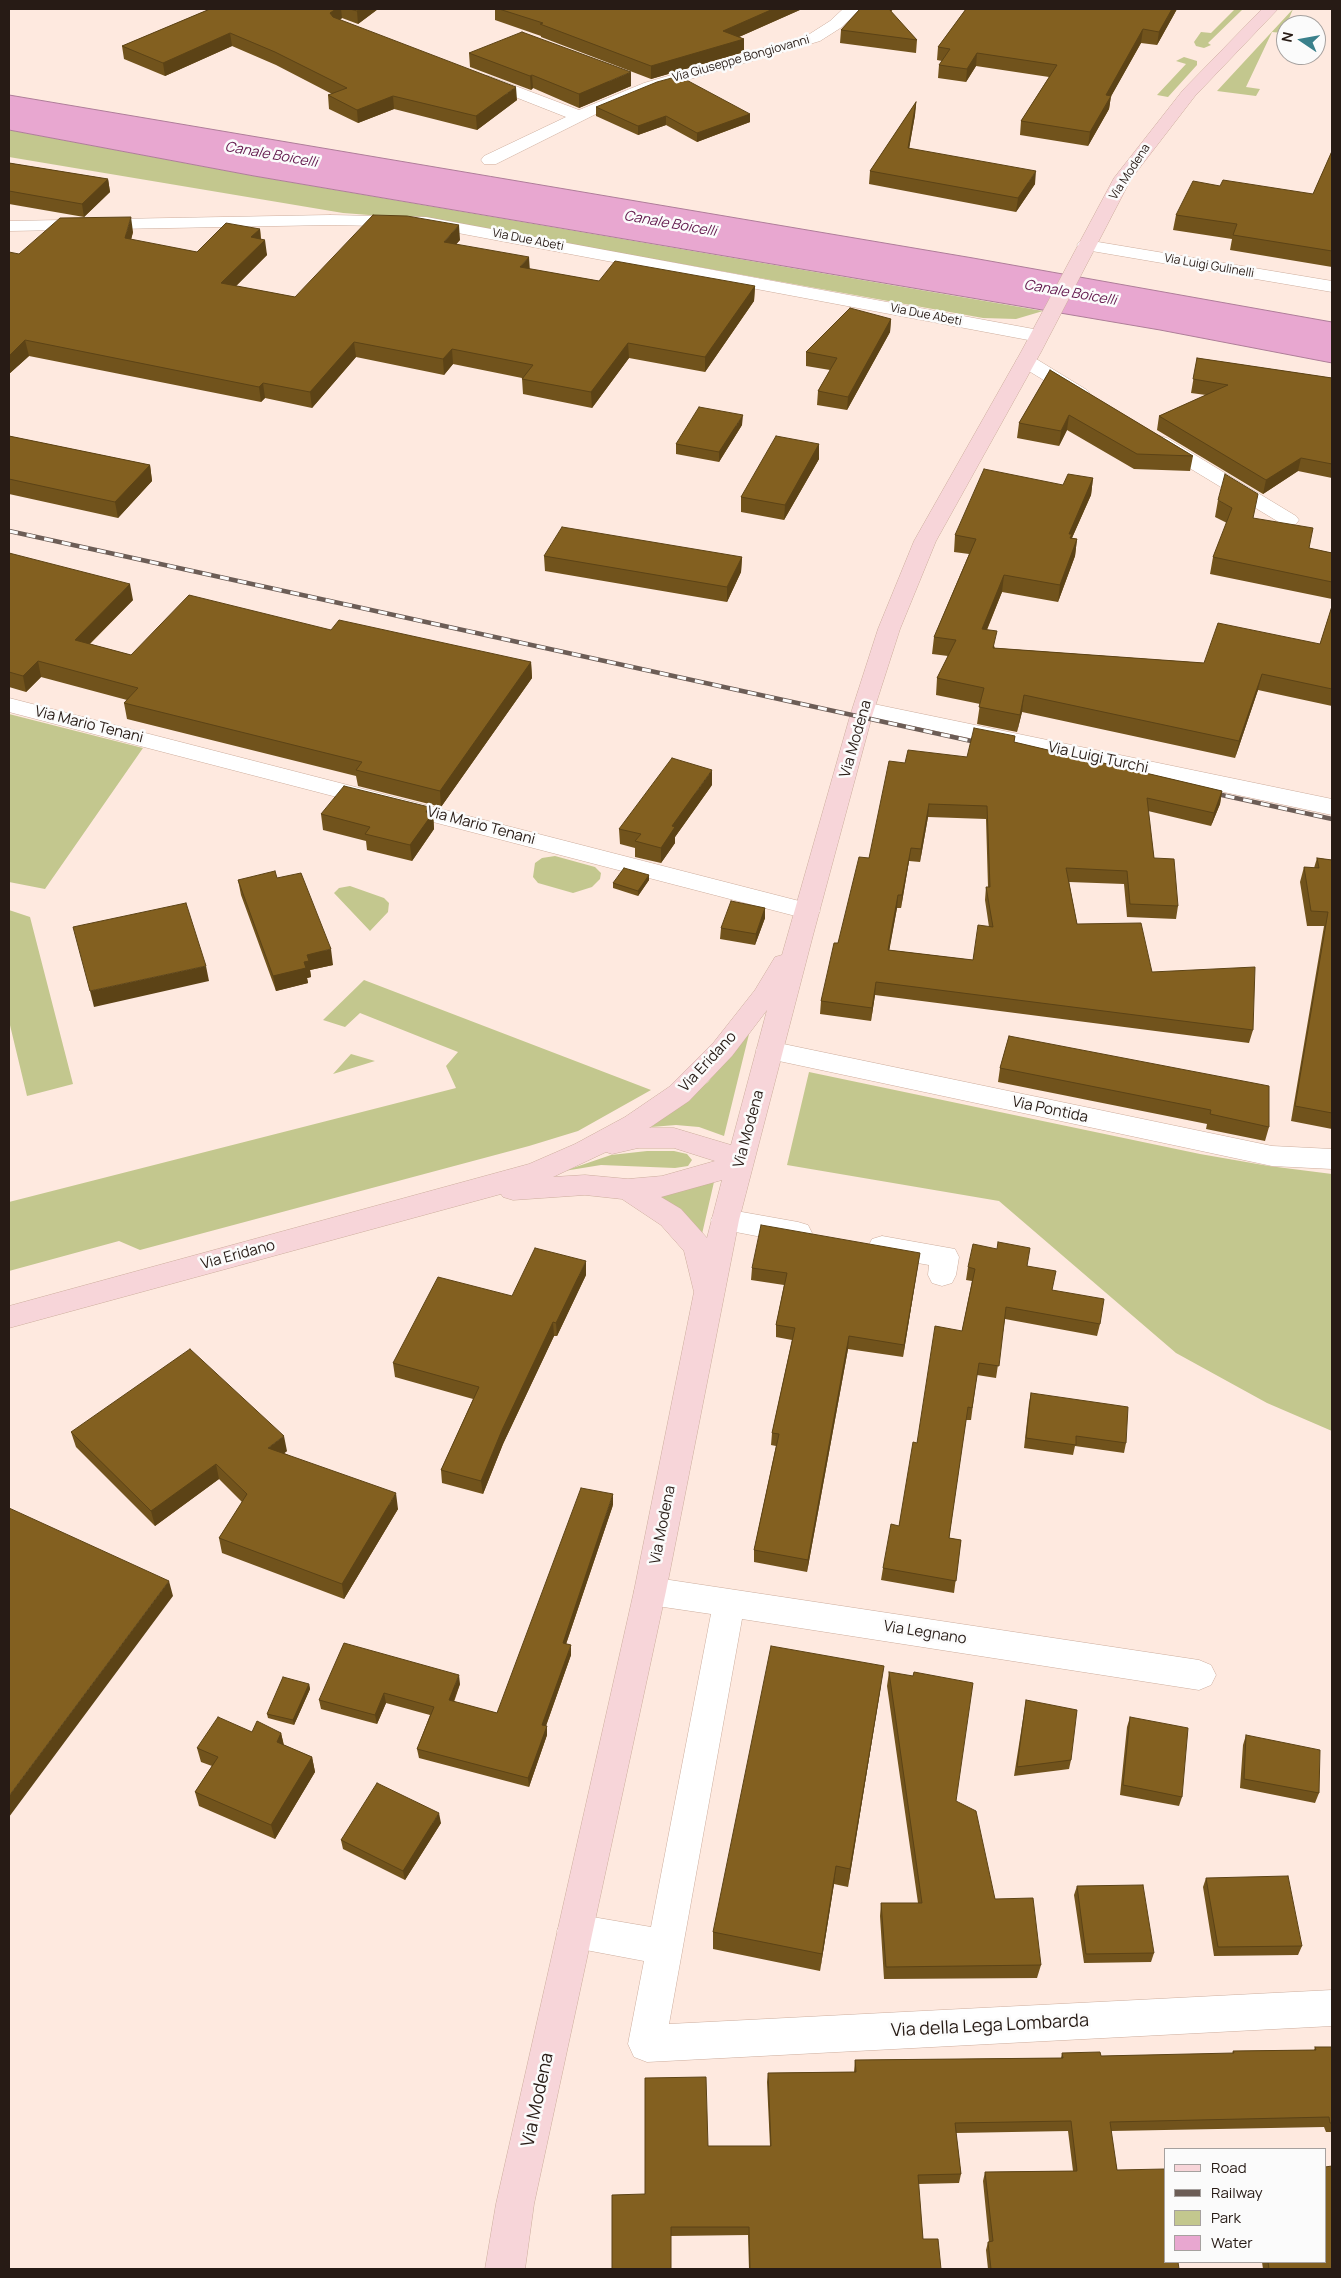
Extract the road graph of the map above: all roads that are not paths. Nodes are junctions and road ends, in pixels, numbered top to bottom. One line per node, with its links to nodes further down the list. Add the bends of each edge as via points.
1 (852, 9): 5 (street, Via Giuseppe Bongiovanni, via 814,38)
2 (1270, 9): 9 (main road, Via Modena, via 1179,105 1123,178)
3 (469, 74): 6 (street)
4 (631, 79): 5 (street)
5 (650, 86): 6 (street, Via Giuseppe Bongiovanni)
6 (579, 116): 7 (street, Via Giuseppe Bongiovanni)
7 (490, 160)
8 (9, 226): 11 (street, Via Due Abeti, via 330,220 426,222)
9 (1086, 246): 10 (street, Via Luigi Gulinelli); 11 (main road, Via Modena)
10 (1332, 287)
11 (1044, 327): 12 (main road, Via Modena)
12 (1026, 361): 13 (street); 17 (main road, Via Modena, via 922,548 889,629)
13 (1092, 401)
14 (1144, 432): 15 (street)
15 (1289, 520)
16 (9, 705): 19 (street, Via Mario Tenani)
17 (864, 709): 18 (street, Via Luigi Turchi); 19 (main road, Via Modena)
18 (1332, 808)
19 (807, 911): 20 (main road, Via Modena)
20 (800, 939): 21 (main road, Via Modena); 22 (main road, Via Eridano, via 764,996 723,1049 679,1094 635,1124)
21 (769, 1050): 23 (street, Via Pontida, via 1272,1156); 24 (main road, Via Modena)
22 (585, 1151): 24 (main road, Via Eridano, via 638,1138 674,1138 720,1151); 26 (main road, Via Eridano, via 538,1172)
23 (1332, 1159)
24 (740, 1162): 25 (main road, Via Eridano, via 700,1177 662,1186); 27 (main road, Via Modena)
25 (628, 1189): 26 (main road, Via Eridano, via 585,1185); 31 (main road, Via Eridano, via 670,1217 698,1248)
26 (468, 1193): 32 (main road, Via Eridano)
27 (726, 1220): 28 (street); 31 (main road, Via Modena)
28 (828, 1238)
29 (857, 1242): 30 (street, via 944,1257)
30 (942, 1275)
31 (708, 1296): 33 (main road, Via Modena)
32 (9, 1317)
33 (650, 1591): 34 (street, Via Legnano); 36 (main road, Via Modena)
34 (729, 1603): 35 (street, Via Legnano); 37 (street)
35 (1199, 1675)
36 (575, 1931): 37 (street); 39 (main road, Via Modena, via 515,2204)
37 (666, 1947): 38 (street, Via della Lega Lombarda, via 647,2044)
38 (1332, 2008)
39 (505, 2269)

